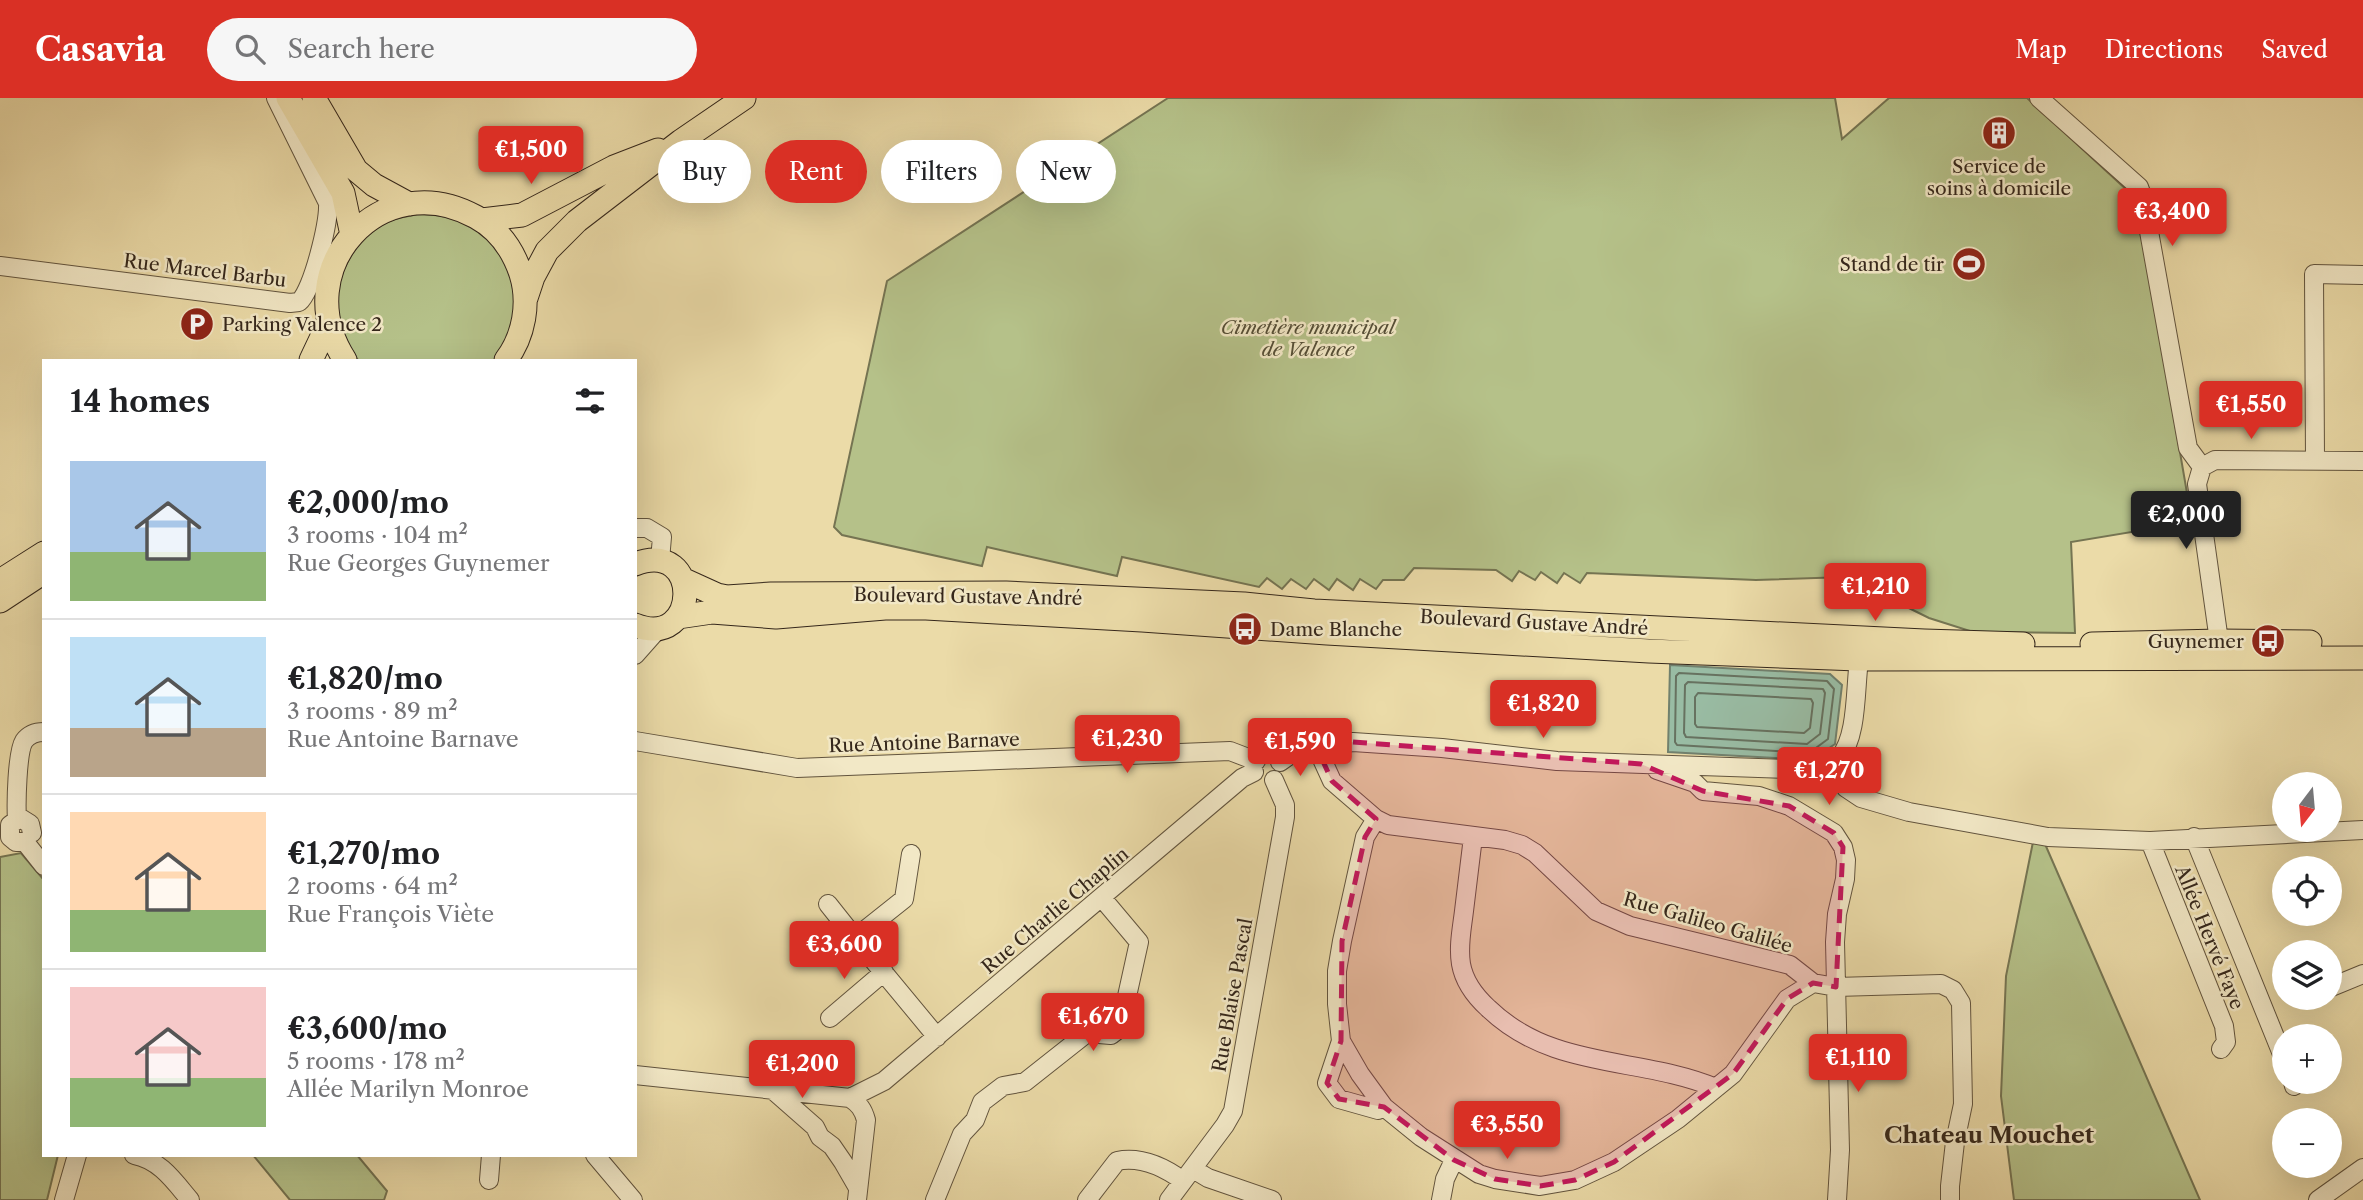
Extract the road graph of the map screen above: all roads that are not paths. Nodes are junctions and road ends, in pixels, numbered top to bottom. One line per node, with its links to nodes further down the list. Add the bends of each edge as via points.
1 (276, 98): 7 (street, Rue Marcel Barbu)
2 (288, 98): 7 (main road)
3 (313, 98): 7 (main road)
4 (744, 98): 6 (main road)
5 (2039, 98): 22 (street, via 2139,187 2188,448)
6 (682, 140)
7 (321, 148): 10 (main road); 12 (main road, via 343,193); 13 (street, Rue Marcel Barbu, via 327,222 307,291 299,302)
8 (658, 150): 11 (main road, via 614,167 522,215)
9 (658, 159): 15 (main road, via 557,239 539,264)
10 (409, 204): 11 (main road, via 447,205); 12 (main road, via 378,214)
11 (482, 220): 15 (main road, via 509,247)
12 (352, 234): 16 (main road, via 329,276)
13 (0, 266)
14 (2363, 275): 20 (street, via 2314,274)
15 (525, 301): 19 (main road, via 521,330)
16 (328, 324): 17 (main road); 18 (main road)
17 (311, 359)
18 (344, 359)
19 (506, 359)
20 (2315, 460): 21 (street); 22 (street, via 2215,460)
21 (2363, 460)
22 (2202, 467): 33 (street, via 2197,484)
23 (637, 527): 25 (street, via 662,537)
24 (42, 554): 28 (main road)
25 (644, 560): 27 (main road, Boulevard Gustave André, via 678,571)
26 (42, 573): 29 (main road)
27 (684, 580): 30 (main road, via 686,600); 32 (main road, Boulevard Gustave André, via 727,597 1006,593)
28 (0, 581)
29 (0, 601)
30 (678, 617): 31 (main road, Boulevard Gustave André, via 672,623); 37 (main road, Boulevard Gustave André, via 712,612 776,617 926,608 1649,651)
31 (646, 627): 35 (street)
32 (1924, 641): 36 (main road, Boulevard Gustave André); 37 (street, via 1870,642 1861,644)
33 (2219, 641): 34 (main road, Boulevard Gustave André); 36 (main road, Boulevard Gustave André); 38 (street, via 2214,648)
34 (2363, 644)
35 (637, 650)
36 (2079, 652): 37 (main road, Boulevard Gustave André); 38 (main road, Boulevard Gustave André)
37 (1859, 655): 44 (street, via 1850,735 1846,748)
38 (2188, 658): 39 (main road, Boulevard Gustave André)
39 (2363, 658)
40 (42, 732): 52 (street, via 31,734 22,745 17,820 30,824)
41 (637, 741): 46 (street, Rue Antoine Barnave, via 797,768 1230,751)
42 (1317, 746): 43 (street, via 1297,750); 45 (street, via 1353,742); 48 (street, Rue Galileo Galilée, via 1332,781)
43 (1280, 762): 46 (street, via 1264,754); 47 (street, via 1282,772)
44 (1833, 762): 45 (street, via 1814,770); 53 (street, via 1846,788 1861,798 1909,812 2048,837)
45 (1641, 764): 63 (street, via 1695,783 1703,791 1759,796 1789,806 1834,833 1846,860 1837,914)
46 (1255, 767): 47 (street, via 1257,778); 56 (street, Rue Charlie Chaplin)
47 (1274, 780): 84 (street, Rue Blaise Pascal, via 1285,817 1233,1111)
48 (1376, 819): 50 (street, Rue Galileo Galilée, via 1403,828); 67 (street, via 1365,837 1337,971)
49 (2363, 830): 51 (street)
50 (1473, 837): 61 (street, Rue Galileo Galilée, via 1522,845 1596,911 1630,926 1790,965); 71 (street, via 1461,965 1481,1001 1497,1017 1550,1048 1692,1078)
51 (2194, 837): 53 (street); 65 (street)
52 (22, 838): 55 (street)
53 (2150, 841): 68 (street, Allée Hervé Faye, via 2224,1026 2226,1042)
54 (911, 855): 58 (street, via 904,899)
55 (42, 863)
56 (1102, 898): 66 (street, Rue Charlie Chaplin); 90 (street, via 1139,942 1120,1028 1111,1035 1087,1033 1025,1082 1003,1086 982,1102 962,1134)
57 (828, 904): 58 (street)
58 (855, 938): 59 (street)
59 (884, 972): 64 (street); 66 (street)
60 (2363, 974): 62 (street)
61 (1813, 983): 63 (street); 71 (street, via 1787,999 1733,1074)
62 (2342, 983)
63 (1836, 987): 95 (street); 96 (street, via 1941,984 1954,990 1961,1003 1963,1104)
64 (830, 1018)
65 (2272, 1029)
66 (937, 1037): 70 (street, Rue Charlie Chaplin)
67 (1341, 1041): 74 (street); 74 (street, via 1327,1083 1339,1098 1378,1110)
68 (2221, 1049)
69 (637, 1075): 72 (street)
70 (884, 1081): 73 (street, Rue Charlie Chaplin); 75 (street, Rue Charlie Chaplin)
71 (1716, 1088): 82 (street, via 1614,1162 1575,1180 1541,1186 1495,1179)
72 (774, 1091): 73 (street); 76 (street)
73 (841, 1098): 75 (street, via 858,1103); 76 (street, via 826,1101 817,1112)
74 (1384, 1107): 82 (street)
75 (865, 1126): 77 (street, via 854,1144); 86 (street, Rue Charlie Chaplin)
76 (816, 1127): 77 (street)
77 (832, 1146): 86 (street, via 852,1175)
78 (76, 1157): 87 (street)
79 (145, 1157): 88 (street, via 165,1171)
80 (491, 1157): 85 (street)
81 (597, 1157): 89 (street)
82 (1454, 1160): 94 (street)
83 (2363, 1168): 97 (street)
84 (1188, 1175): 91 (street, via 1125,1159 1117,1161); 92 (street, Rue Blaise Pascal); 93 (street)
85 (489, 1180)
86 (857, 1194)
87 (64, 1200)
88 (190, 1200)
89 (633, 1200)
90 (935, 1200)
91 (1087, 1200)
92 (1169, 1200)
93 (1272, 1200)
94 (1441, 1200)
95 (1837, 1200)
96 (1951, 1200)
97 (2318, 1200)

